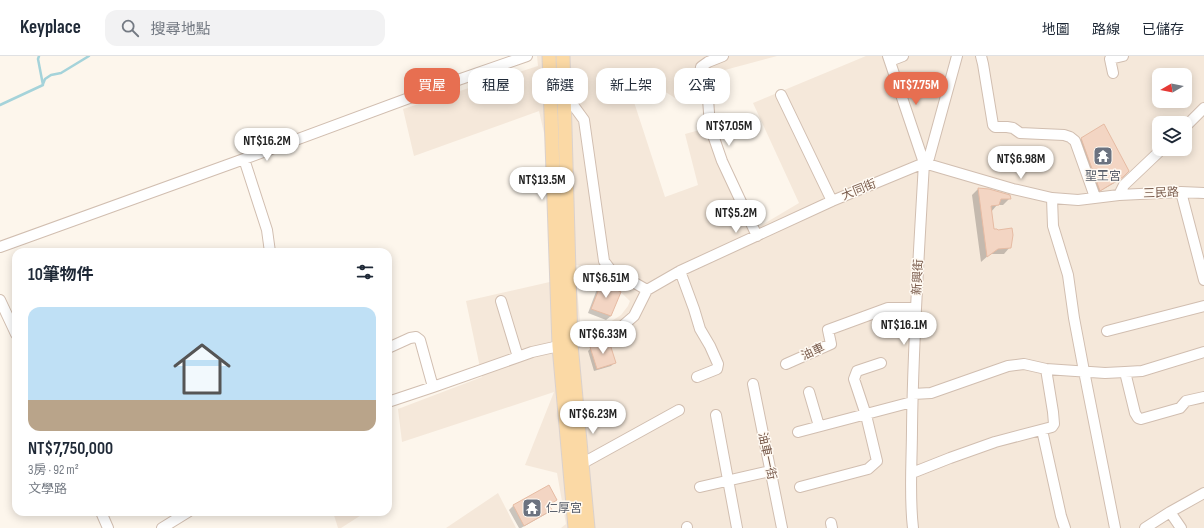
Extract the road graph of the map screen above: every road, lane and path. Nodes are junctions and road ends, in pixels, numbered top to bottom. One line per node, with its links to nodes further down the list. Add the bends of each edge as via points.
1 (527, 56): 18 (street)
2 (549, 56): 38 (main road)
3 (564, 56): 10 (main road)
4 (723, 56): 26 (street, via 701,67 700,74 708,99 710,126 722,161)
5 (903, 56): 9 (street)
6 (957, 56): 19 (street, 新興街, via 929,158)
7 (981, 56): 23 (street, via 993,125 1012,128 1020,134 1070,137 1075,141)
8 (1123, 56): 11 (street, via 1110,59)
9 (889, 59): 19 (street)
10 (564, 68)
11 (1113, 73)
12 (781, 95): 25 (street)
13 (565, 104): 38 (main road)
14 (572, 104): 31 (street, via 584,120 604,261 613,273)
15 (1204, 108): 16 (street)
16 (1192, 119)
17 (1155, 156): 22 (street, via 1124,185)
18 (244, 159): 27 (street); 28 (street, via 267,230)
19 (924, 163): 24 (street, via 1013,190); 25 (street, 大同街); 35 (street, 新興街)
20 (1181, 192): 21 (street, 三民路); 22 (street, 三民路); 30 (street)
21 (1204, 193)
22 (1118, 195): 23 (street)
23 (1095, 197): 24 (street, via 1078,200)
24 (1052, 198): 45 (street, via 1054,226 1068,275)
25 (832, 201): 26 (street, 大同街)
26 (757, 236): 29 (street, 大同街)
27 (0, 247)
28 (269, 248)
29 (680, 271): 31 (street, 大同街); 47 (street, via 700,329 718,364 717,369)
30 (1204, 280)
31 (647, 290): 38 (street, via 634,316 619,329)
32 (0, 300): 36 (street)
33 (500, 301): 41 (street)
34 (1204, 306): 37 (street)
35 (916, 308): 43 (street, 油車, via 888,308 828,330 831,344); 52 (street, 新興街)
36 (12, 326)
37 (1107, 331)
38 (565, 345): 41 (street); 60 (main road); 70 (main road)
39 (392, 346): 49 (street, via 410,338 416,337 420,340)
40 (1204, 352): 46 (street, via 1142,371)
41 (518, 357): 49 (street)
42 (881, 363): 56 (street, via 857,371 854,379)
43 (786, 364)
44 (1046, 369): 45 (street); 52 (street, via 1024,364 1008,366); 58 (street, via 1054,424)
45 (1084, 371): 46 (street); 77 (street)
46 (1125, 372): 51 (street, via 1135,413 1141,419 1180,408 1186,401)
47 (697, 377)
48 (753, 384): 61 (street, 油車一街)
49 (433, 387): 53 (street)
50 (809, 392): 57 (street)
51 (1204, 397)
52 (913, 398): 56 (street); 62 (street, 新興街)
53 (392, 401)
54 (679, 410): 60 (street)
55 (716, 415): 63 (street)
56 (866, 415): 57 (street); 65 (street, via 877,461 868,468)
57 (819, 426): 59 (street)
58 (1042, 430): 62 (street, via 995,442); 76 (street)
59 (798, 432)
60 (583, 463): 70 (main road)
61 (770, 471): 63 (street); 74 (street, 油車一街)
62 (912, 473): 75 (street, 新興街, via 910,501)
63 (728, 480): 64 (street); 73 (street)
64 (700, 486)
65 (800, 487)
66 (1204, 493): 67 (street)
67 (1170, 512): 78 (street); 79 (street)
68 (103, 516): 71 (street)
69 (182, 516): 72 (street)
70 (578, 526)
71 (108, 528)
72 (162, 528)
73 (737, 528)
74 (782, 528)
75 (913, 528)
76 (1065, 528)
77 (1115, 528)
78 (1145, 528)
79 (1181, 528)

